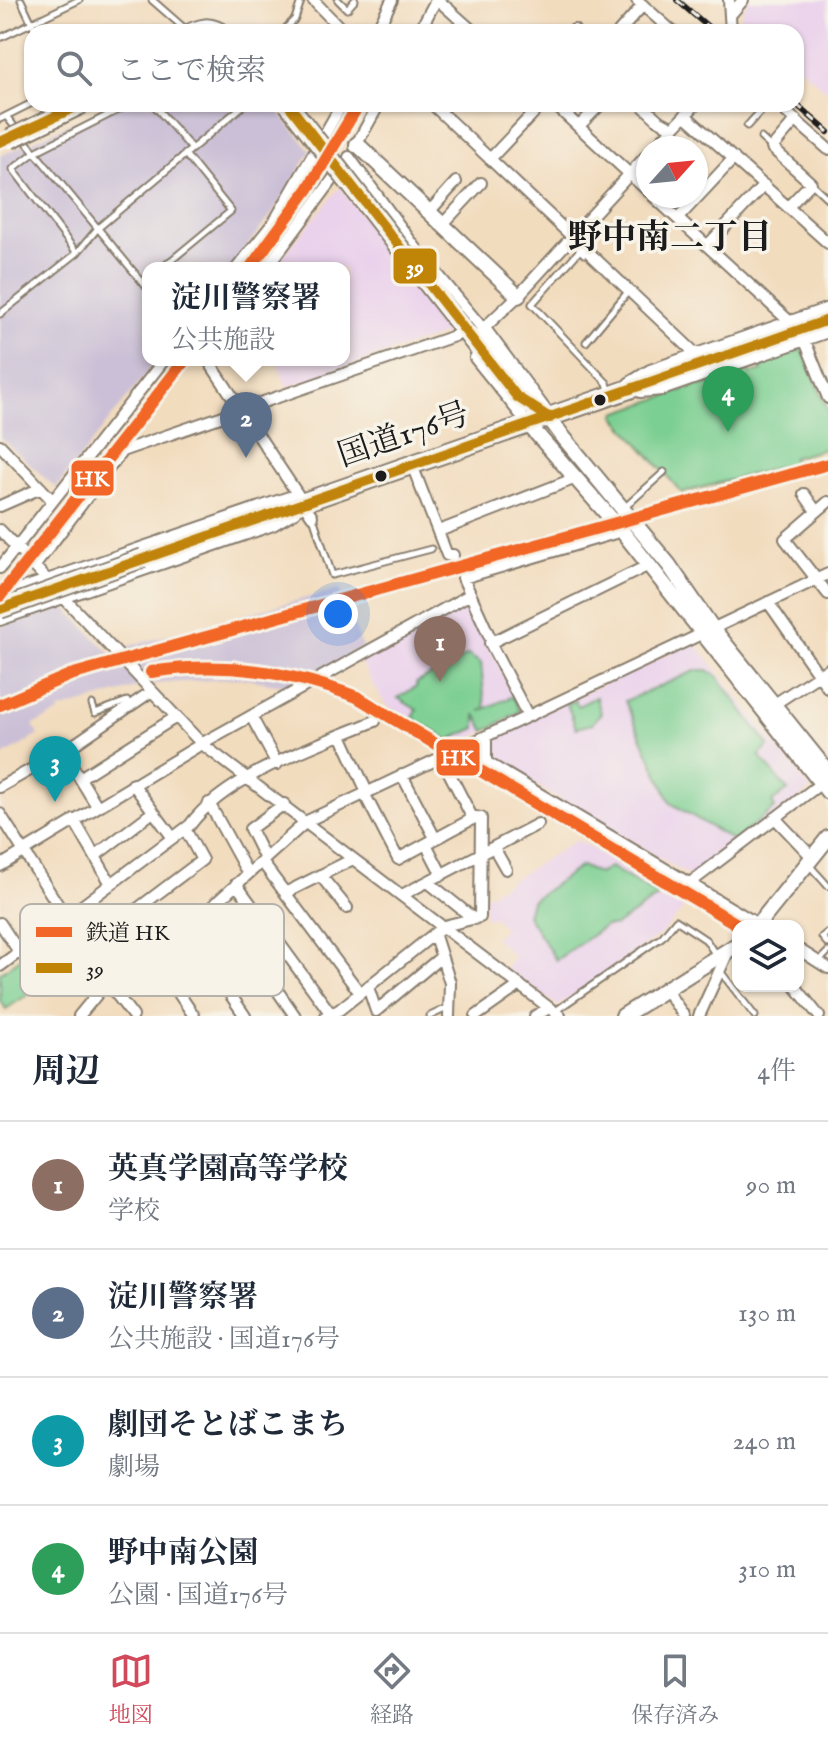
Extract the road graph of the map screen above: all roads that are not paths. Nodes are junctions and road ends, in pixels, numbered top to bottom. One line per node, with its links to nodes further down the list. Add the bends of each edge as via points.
1 (21, 0): 13 (lane)
2 (79, 0): 13 (lane)
3 (152, 0): 14 (lane)
4 (338, 0): 5 (lane, via 347,9)
5 (355, 0)
6 (392, 0): 19 (street)
7 (437, 0): 20 (street); 21 (street)
8 (729, 0): 12 (street)
9 (743, 0): 12 (street)
10 (307, 1): 17 (lane); 18 (street)
11 (640, 2): 22 (street); 23 (street)
12 (732, 13): 24 (street)
13 (32, 23)
14 (179, 24)
15 (196, 24): 16 (lane)
16 (220, 24)
17 (290, 24)
18 (334, 24)
19 (380, 24)
20 (424, 24)
21 (465, 24)
22 (625, 24)
23 (662, 24)
24 (731, 24)
25 (24, 27): 26 (lane)
26 (0, 38)
27 (24, 107): 44 (lane)
28 (65, 112): 51 (highway, bridge)
29 (114, 112): 56 (lane)
30 (160, 112): 53 (lane)
31 (236, 112): 53 (lane)
32 (294, 112): 81 (highway, bridge)
33 (337, 112): 79 (street, via 274,222)
34 (375, 112): 55 (street)
35 (440, 112): 59 (street)
36 (534, 112): 59 (street)
37 (563, 112): 46 (street)
38 (593, 112): 46 (street)
39 (652, 112): 48 (street)
40 (688, 112): 43 (street)
41 (760, 112): 47 (lane)
42 (786, 112): 45 (street)
43 (685, 115): 48 (street); 58 (street)
44 (3, 118): 56 (lane)
45 (796, 120): 52 (street); 54 (street)
46 (579, 126): 61 (street)
47 (747, 126)
48 (673, 128): 49 (street)
49 (665, 136)
50 (761, 138): 52 (lane)
51 (3, 142)
52 (772, 148): 65 (street)
53 (192, 149): 57 (lane)
54 (828, 149)
55 (353, 151): 70 (street); 80 (street); 81 (street)
56 (35, 152): 73 (lane); 77 (lane, via 13,169)
57 (185, 154): 73 (lane); 78 (lane, via 231,211)
58 (734, 158): 66 (street); 71 (street)
59 (490, 159): 74 (street)
60 (636, 167): 61 (street)
61 (630, 174): 62 (street); 74 (street)
62 (636, 180)
63 (456, 182): 70 (street)
64 (481, 183): 72 (street)
65 (811, 183): 67 (lane); 68 (street)
66 (764, 185): 68 (street); 76 (street)
67 (828, 199)
68 (788, 207): 75 (street)
69 (667, 208): 71 (street)
70 (429, 212): 72 (street)
71 (678, 218): 76 (street)
72 (442, 225): 83 (street)
73 (98, 228): 77 (lane); 82 (lane)
74 (573, 235): 83 (street); 93 (street)
75 (828, 243)
76 (708, 245): 87 (street)
77 (77, 253): 85 (lane)
78 (169, 262)
79 (242, 262)
80 (271, 262)
81 (419, 270): 88 (street); 90 (street); 100 (highway, via 517,397)
82 (142, 277)
83 (518, 296): 88 (street)
84 (828, 308): 87 (street)
85 (0, 314)
86 (828, 320): 97 (highway, 国道176号)
87 (789, 321): 93 (street)
88 (483, 329): 100 (street)
89 (828, 332): 91 (street)
90 (457, 335): 99 (street); 101 (street)
91 (805, 341): 96 (street); 97 (street, via 662,390)
92 (586, 342): 97 (lane, via 629,294 580,250 532,304 607,383)
93 (696, 354): 97 (street, via 650,370)
94 (159, 366): 108 (street)
95 (212, 366): 99 (street)
96 (825, 383): 98 (street)
97 (610, 395): 100 (highway, 国道176号)
98 (828, 398)
99 (241, 408): 112 (street); 121 (street, via 122,451)
100 (550, 418): 101 (highway, 国道176号); 111 (street)
101 (529, 425): 103 (highway, 国道176号); 105 (street)
102 (0, 445): 106 (street)
103 (412, 465): 112 (highway, 国道176号); 115 (street)
104 (664, 472): 111 (lane)
105 (576, 478): 115 (street); 116 (street)
106 (41, 488): 108 (street); 110 (street)
107 (804, 494): 113 (street)
108 (52, 500): 117 (street)
109 (828, 502): 113 (street)
110 (0, 506)
111 (623, 508): 133 (street, via 669,565)
112 (308, 509): 118 (lane, via 332,575); 125 (street, via 289,497); 129 (street); 131 (highway, 国道176号, bridge, via 143,558)
113 (816, 511): 124 (street, via 785,539)
114 (0, 530): 117 (street)
115 (439, 531): 119 (street, via 447,555)
116 (622, 531): 120 (street); 127 (street, via 463,578)
117 (16, 548): 121 (street); 122 (street)
118 (431, 549)
119 (453, 555)
120 (649, 565): 133 (street); 134 (street)
121 (34, 567): 125 (street)
122 (0, 568)
123 (828, 574): 124 (street)
124 (818, 580): 126 (street); 130 (street)
125 (46, 581): 128 (street); 129 (street)
126 (828, 594)
127 (469, 595): 134 (street); 141 (street)
128 (0, 596)
129 (62, 598): 132 (street); 137 (street)
130 (768, 602): 133 (street); 135 (street)
131 (0, 609)
132 (0, 620)
133 (708, 631): 139 (street); 142 (street); 151 (street)
134 (492, 642): 142 (street)
135 (824, 672): 136 (street); 139 (street)
136 (828, 688)
137 (152, 691): 140 (street); 143 (street)
138 (92, 704): 140 (lane, via 95,713 127,701)
139 (773, 705): 151 (street)
140 (131, 706): 148 (street)
141 (251, 716): 147 (street); 150 (street)
142 (528, 716): 146 (street)
143 (176, 717): 147 (street); 153 (street)
144 (375, 721): 145 (street)
145 (341, 735): 150 (street); 157 (street)
146 (486, 736): 149 (street); 185 (street, via 486,762)
147 (202, 744): 154 (street); 155 (street)
148 (63, 751): 153 (street); 156 (street)
149 (441, 757): 152 (street); 164 (street)
150 (277, 764): 154 (street)
151 (825, 773): 163 (street)
152 (402, 775): 157 (street); 171 (street)
153 (80, 778): 160 (street)
154 (250, 779): 158 (street); 159 (street)
155 (133, 784): 160 (street); 161 (street)
156 (0, 787)
157 (366, 792): 166 (street); 171 (street, via 398,859)
158 (209, 803): 168 (street); 181 (street)
159 (284, 804): 166 (street); 178 (street, via 250,829)
160 (97, 806): 165 (street)
161 (153, 812): 169 (street); 174 (street)
162 (0, 814): 173 (street)
163 (775, 818): 177 (street); 185 (street)
164 (473, 819): 171 (street); 175 (street, via 481,818)
165 (74, 820): 173 (street); 174 (street)
166 (307, 821): 176 (street); 178 (street)
167 (538, 824): 172 (street)
168 (185, 829): 169 (street); 194 (street, via 202,860)
169 (173, 838): 186 (street)
170 (828, 838): 177 (street)
171 (430, 841): 183 (street)
172 (494, 848): 175 (street); 180 (street)
173 (25, 850): 179 (street); 192 (street)
174 (95, 856): 186 (street)
175 (478, 857): 183 (street); 197 (street, via 480,917)
176 (353, 859): 182 (street); 190 (street)
177 (809, 859): 188 (lane); 199 (street)
178 (264, 860): 181 (street); 189 (street)
179 (0, 866)
180 (506, 869)
181 (248, 874): 187 (street)
182 (320, 875): 189 (street); 196 (street)
183 (442, 875): 184 (street)
184 (428, 882): 190 (street); 197 (street)
185 (690, 883): 198 (street)
186 (111, 884): 193 (street)
187 (236, 884): 191 (street); 195 (street)
188 (828, 886)
189 (287, 892): 214 (street)
190 (402, 895): 201 (street)
191 (216, 902)
192 (59, 904)
193 (84, 904)
194 (144, 904)
195 (251, 904)
196 (347, 908)
197 (474, 919): 201 (street)
198 (749, 920)
199 (763, 920)
200 (0, 923): 206 (street)
201 (444, 926): 203 (street); 213 (street)
202 (828, 932): 204 (lane, via 822,937)
203 (435, 936): 210 (street); 214 (street, via 424,939)
204 (828, 944)
205 (284, 947): 225 (street)
206 (19, 952): 212 (street)
207 (828, 952): 211 (lane)
208 (804, 953): 211 (street)
209 (729, 954): 215 (street); 224 (lane, via 676,920 662,937); 226 (street); 237 (lane)
210 (441, 957): 214 (street, via 376,1011); 223 (street, via 450,983)
211 (823, 965)
212 (0, 966)
213 (520, 985): 224 (street); 233 (street)
214 (364, 990): 225 (street)
215 (666, 990): 222 (street); 236 (street)
216 (800, 992): 238 (street)
217 (95, 996): 227 (street)
218 (118, 996): 228 (street)
219 (181, 996): 229 (street)
220 (231, 996): 230 (street)
221 (281, 996): 231 (street)
222 (641, 1011): 235 (street)
223 (448, 1012): 232 (lane)
224 (554, 1012): 234 (street)
225 (335, 1014)
226 (702, 1014)
227 (79, 1016)
228 (133, 1016)
229 (194, 1016)
230 (245, 1016)
231 (295, 1016)
232 (430, 1016)
233 (476, 1016)
234 (535, 1016)
235 (623, 1016)
236 (684, 1016)
237 (755, 1016)
238 (819, 1016)

